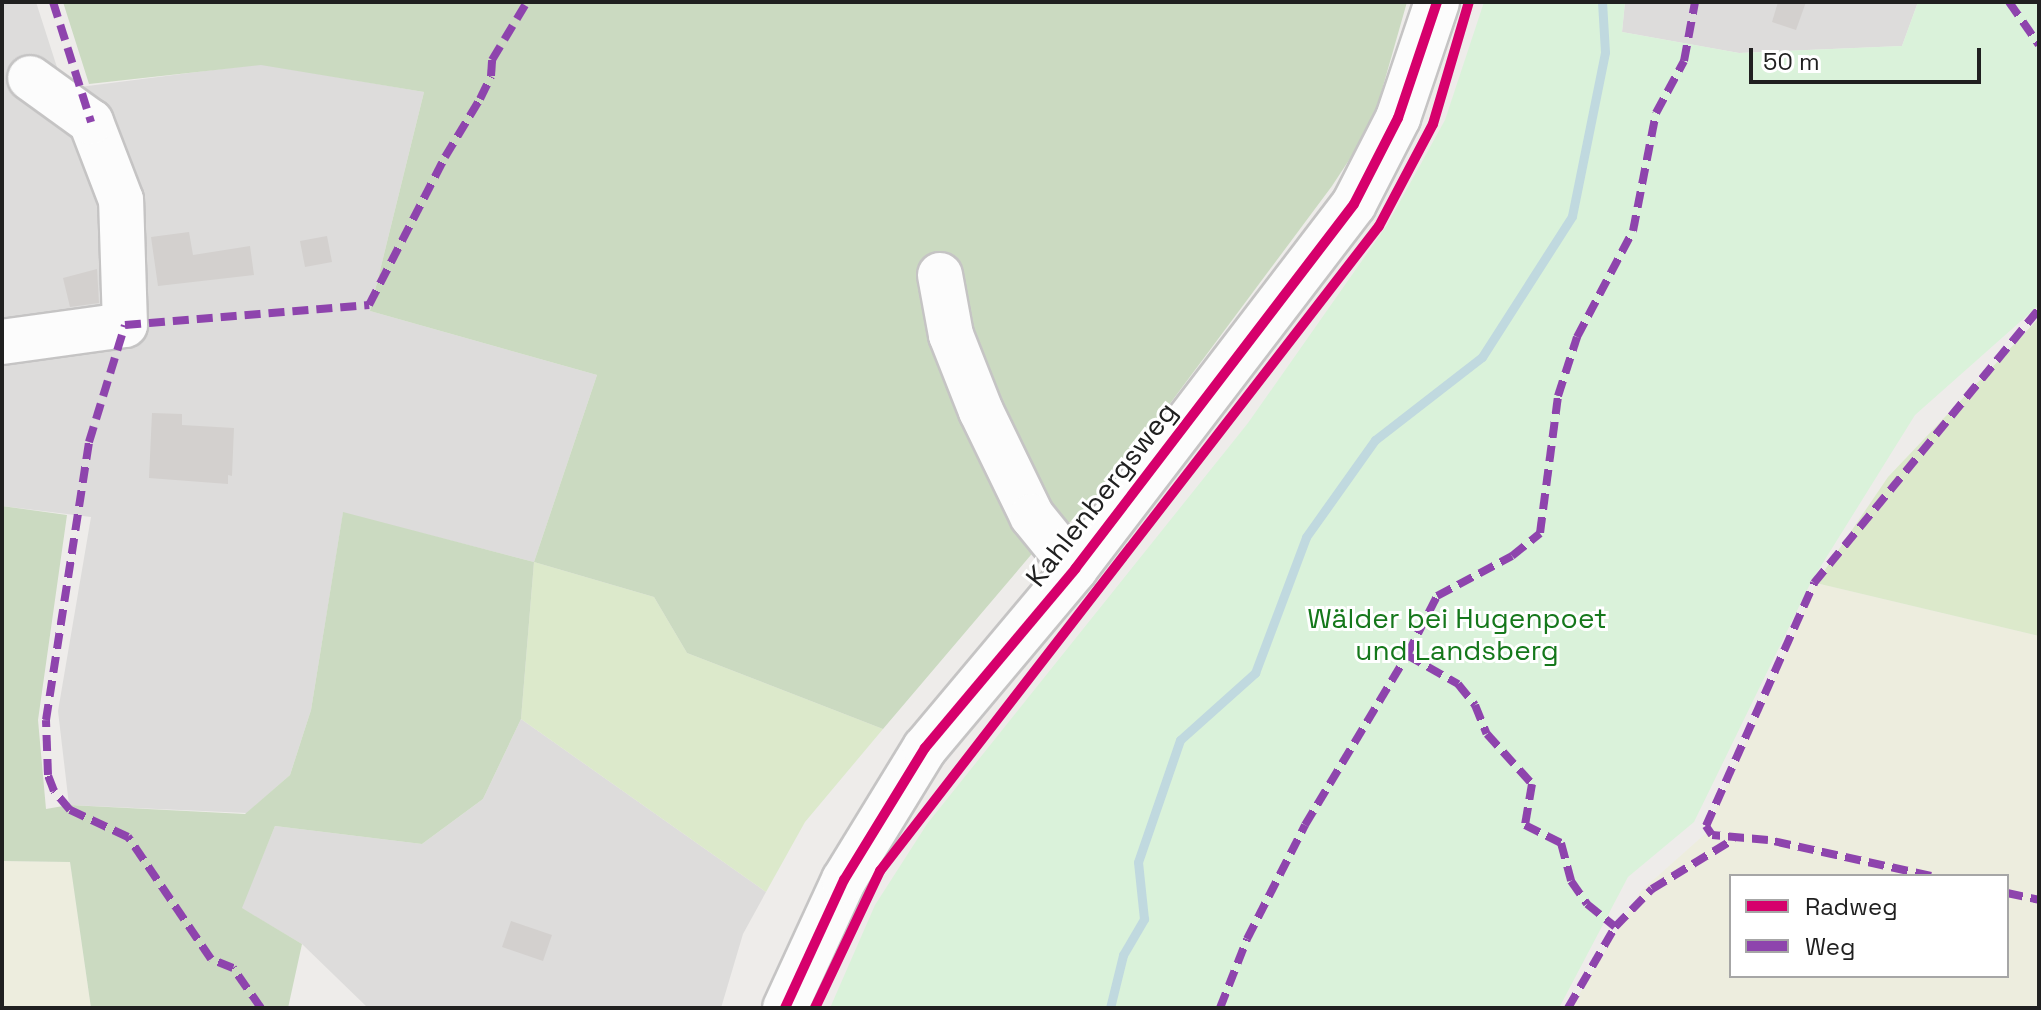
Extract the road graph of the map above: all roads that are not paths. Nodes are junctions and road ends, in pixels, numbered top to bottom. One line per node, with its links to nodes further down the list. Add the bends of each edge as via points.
1 (1437, 2): 5 (street, Kahlenbergsweg, via 1398,118 1354,204)
2 (30, 78): 4 (street, via 91,122 121,200 125,325)
3 (940, 275): 5 (street, via 951,335 981,411 1032,516)
4 (2, 342)
5 (1075, 569): 6 (street, Kahlenbergsweg, via 925,748 844,880)
6 (785, 1008)

